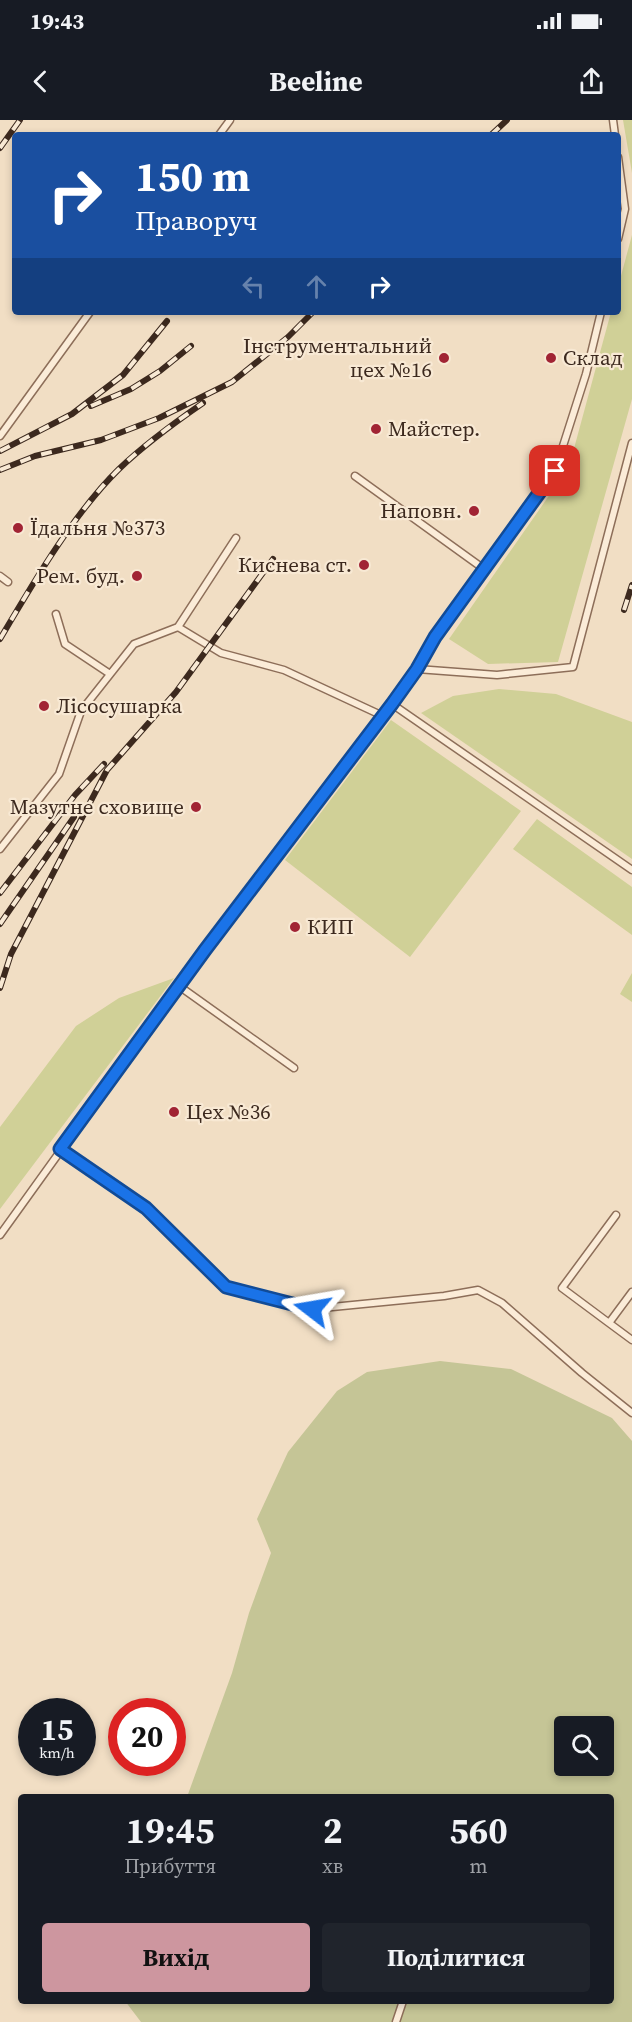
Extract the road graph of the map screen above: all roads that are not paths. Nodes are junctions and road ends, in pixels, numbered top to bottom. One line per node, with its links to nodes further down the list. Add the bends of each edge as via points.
1 (621, 180): 2 (lane, via 625,209)
2 (621, 226)
3 (88, 315): 5 (lane)
4 (600, 315): 9 (lane, via 555,471)
5 (0, 436)
6 (632, 443): 14 (lane, via 573,668 497,675)
7 (355, 476): 9 (lane)
8 (236, 538): 13 (lane)
9 (484, 569): 14 (lane)
10 (0, 576): 11 (lane)
11 (8, 582)
12 (56, 614): 15 (lane, via 65,644)
13 (178, 627): 15 (lane, via 134,644); 17 (lane, via 220,653 284,670)
14 (417, 669): 16 (lane)
15 (110, 674): 18 (lane, via 81,711 59,774)
16 (392, 704): 17 (lane); 19 (lane)
17 (383, 717): 20 (lane)
18 (0, 849)
19 (632, 870)
20 (179, 986): 21 (lane); 22 (lane)
21 (294, 1068)
22 (60, 1149): 24 (lane); 28 (lane, via 146,1208 226,1287 312,1309 478,1290 502,1302)
23 (616, 1215): 26 (lane, via 562,1288)
24 (0, 1235)
25 (632, 1292): 26 (lane)
26 (609, 1323): 27 (lane)
27 (632, 1340)
28 (632, 1413)
29 (402, 2004): 30 (lane)
30 (396, 2022)

